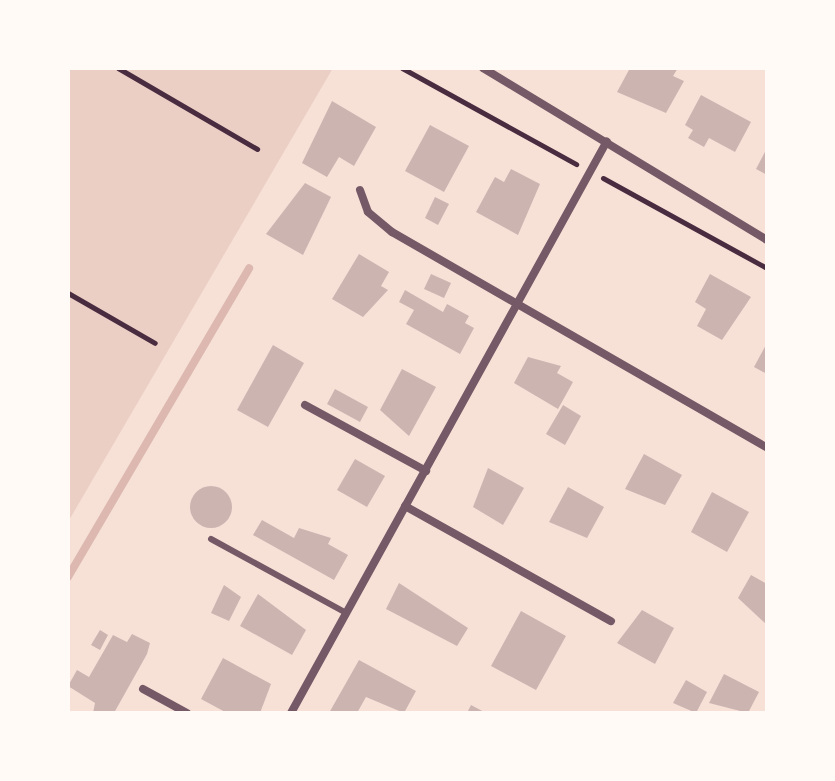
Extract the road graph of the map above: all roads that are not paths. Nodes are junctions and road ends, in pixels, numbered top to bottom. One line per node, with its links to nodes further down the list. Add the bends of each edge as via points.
1 (483, 68): 2 (street)
2 (607, 141): 4 (street); 5 (street)
3 (360, 190): 5 (street, via 375,220)
4 (767, 240)
5 (518, 302): 7 (street); 8 (street)
6 (305, 405): 8 (street)
7 (767, 448)
8 (426, 471): 9 (street)
9 (405, 506): 11 (street); 12 (street)
10 (211, 539): 11 (lane)
11 (346, 613): 15 (street)
12 (611, 621)
13 (143, 689): 14 (street)
14 (187, 713)
15 (291, 713)

